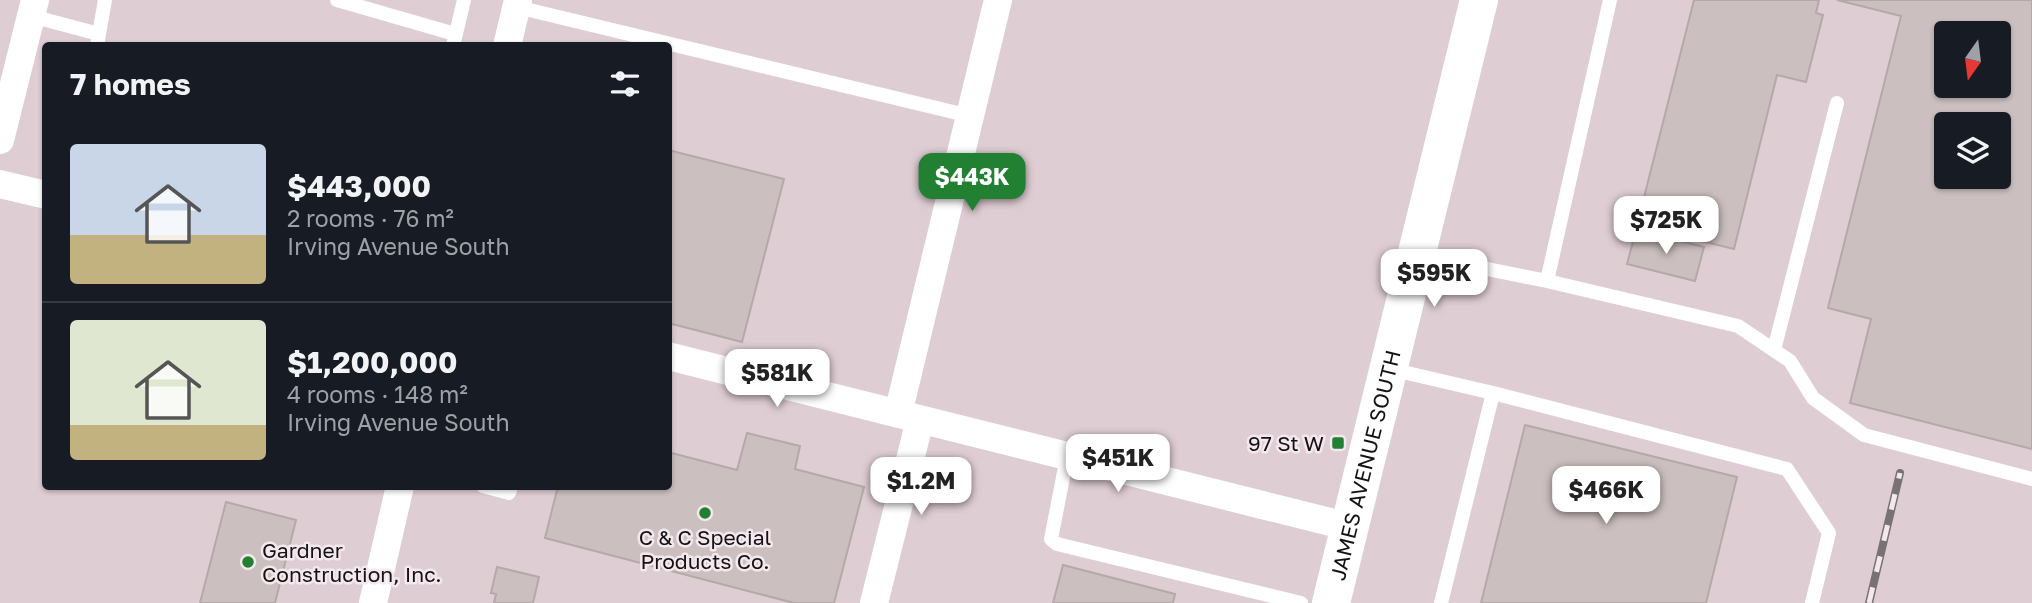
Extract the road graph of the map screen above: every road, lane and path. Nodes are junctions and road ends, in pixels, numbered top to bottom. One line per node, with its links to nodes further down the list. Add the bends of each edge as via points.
1 (106, 0): 9 (lane)
2 (337, 0): 10 (lane)
3 (464, 0): 10 (lane)
4 (998, 0): 15 (street)
5 (1479, 0): 19 (street, JAMES AVENUE SOUTH)
6 (1610, 0): 20 (lane)
7 (517, 4): 11 (street); 12 (lane)
8 (33, 8): 9 (lane); 16 (street)
9 (98, 40)
10 (454, 40)
11 (508, 42)
12 (671, 42)
13 (672, 42): 15 (lane)
14 (1837, 103): 21 (lane)
15 (970, 116): 25 (street)
16 (0, 140)
17 (0, 184): 18 (street)
18 (42, 194)
19 (1416, 254): 20 (lane); 23 (street, JAMES AVENUE SOUTH)
20 (1547, 281): 21 (lane, via 1738,326)
21 (1774, 350): 27 (lane, via 1790,361 1813,398 1864,435)
22 (672, 357): 25 (street)
23 (1389, 369): 24 (lane); 29 (street, JAMES AVENUE SOUTH)
24 (1493, 393): 34 (lane); 35 (lane, via 1787,469 1829,533)
25 (909, 417): 26 (street); 31 (street)
26 (1068, 457): 29 (street); 32 (lane, via 1051,538 1057,544)
27 (2032, 479)
28 (399, 490): 30 (street)
29 (1350, 527): 33 (street, JAMES AVENUE SOUTH)
30 (373, 603)
31 (874, 603)
32 (1301, 603)
33 (1331, 603)
34 (1441, 603)
35 (1812, 603)

